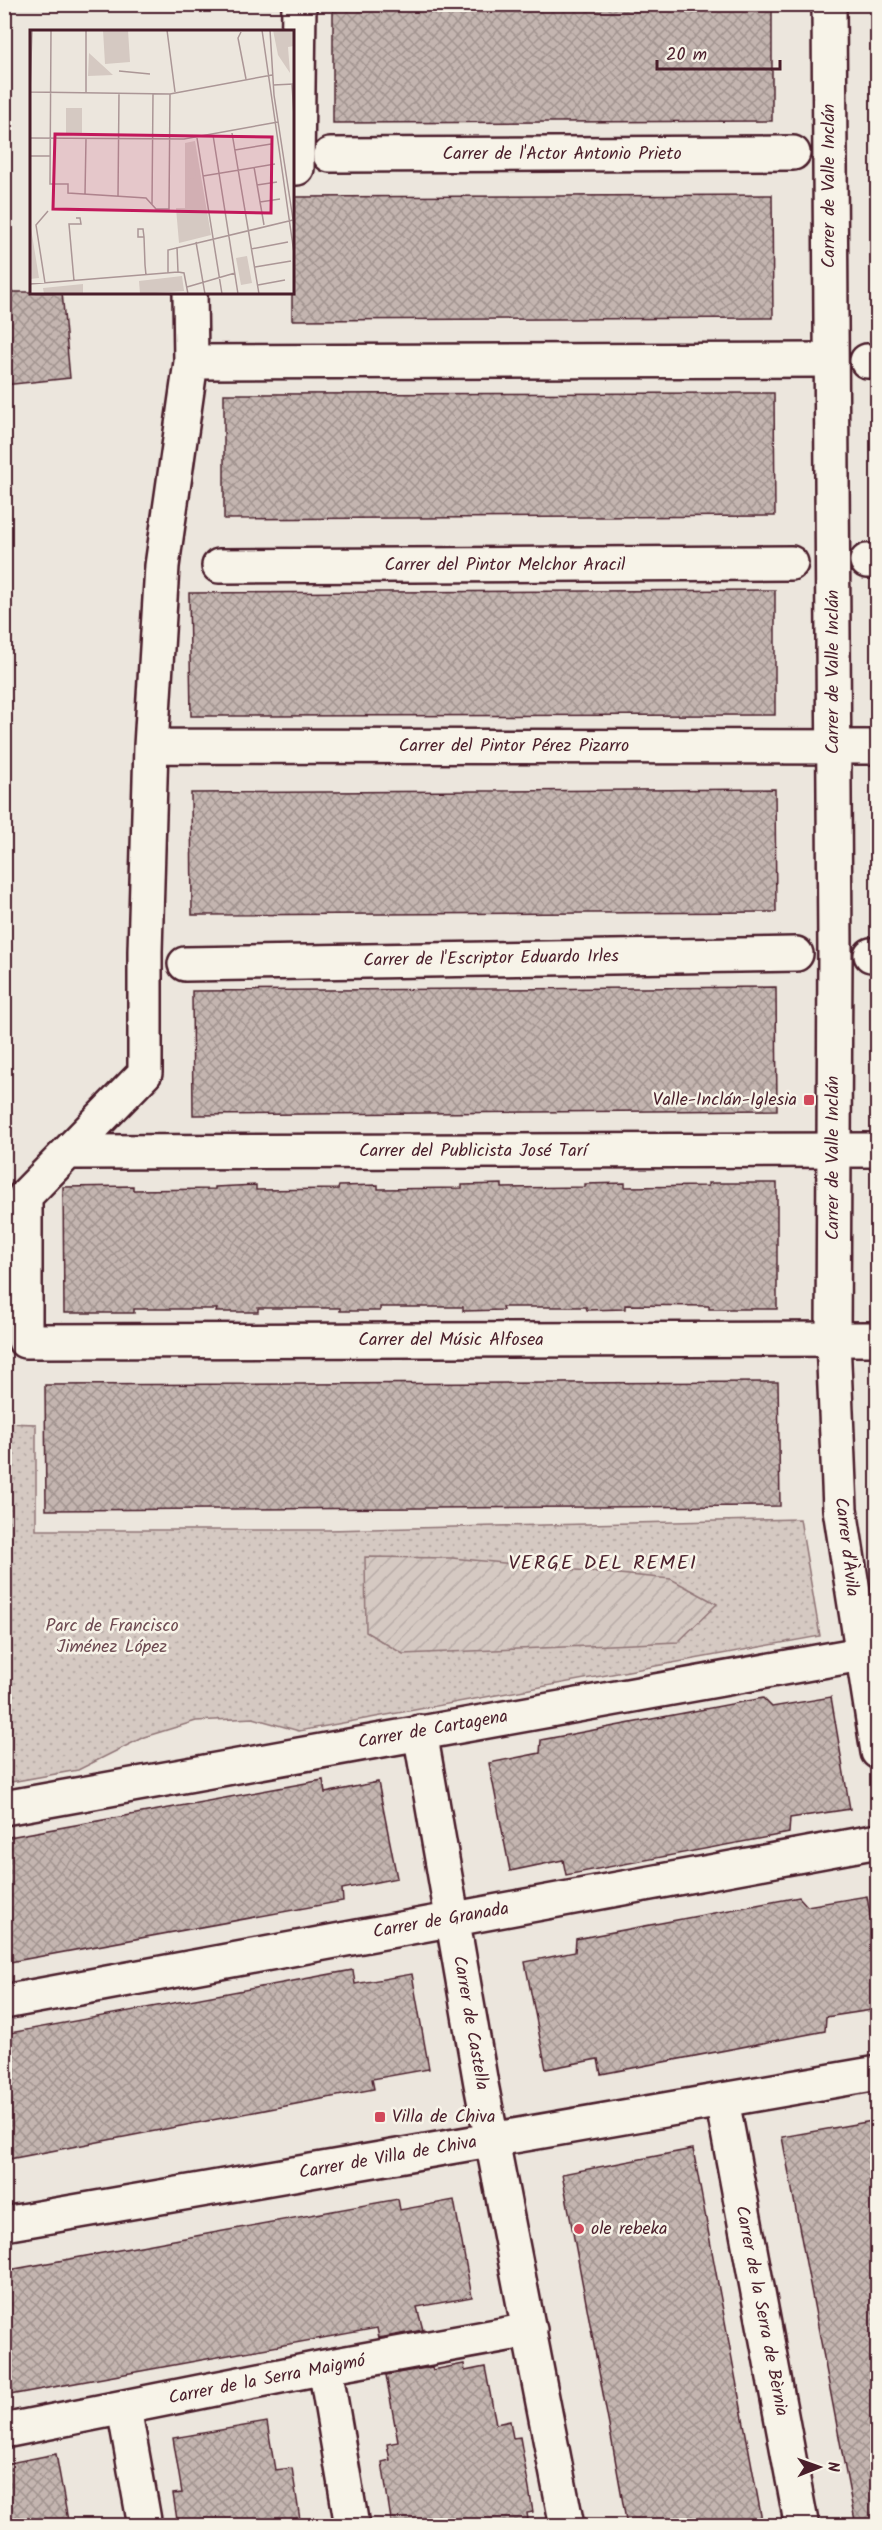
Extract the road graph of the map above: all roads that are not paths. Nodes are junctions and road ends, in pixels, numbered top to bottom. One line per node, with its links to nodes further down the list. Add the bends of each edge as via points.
1 (299, 4): 5 (street)
2 (829, 4): 7 (street, Carrer de Valle Inclán)
3 (793, 153): 4 (street, Carrer de l'Actor Antonio Prieto)
4 (330, 155)
5 (294, 168)
6 (190, 294): 8 (street)
7 (830, 360): 8 (street); 12 (street, Carrer de Valle Inclán)
8 (191, 362): 11 (street, via 162,566)
9 (791, 563): 10 (street, Carrer del Pintor Melchor Aracil)
10 (219, 566)
11 (151, 746): 12 (street, Carrer del Pintor Pérez Pizarro); 18 (street, via 145,1073)
12 (833, 747): 13 (street, Carrer del Pintor Pérez Pizarro); 17 (street, Carrer de Valle Inclán)
13 (878, 747)
14 (796, 954): 15 (street, Carrer de l'Escriptor Eduardo Irles)
15 (185, 964)
16 (878, 1150): 17 (street, Carrer del Publicista José Tarí)
17 (833, 1151): 18 (street, Carrer del Publicista José Tarí); 19 (street, Carrer de Valle Inclán)
18 (69, 1152): 19 (street, Carrer del Músic Alfosea, via 25,1196 25,1341)
19 (832, 1339): 20 (street, Carrer del Músic Alfosea); 21 (street, Carrer d'Àvila, via 840,1509)
20 (878, 1339)
21 (861, 1654): 22 (street, Carrer de Cartagena); 23 (street, Carrer d'Àvila)
22 (420, 1732): 24 (street, Carrer de Cartagena); 26 (street, Carrer de Castella)
23 (878, 1752)
24 (4, 1808)
25 (878, 1841): 26 (street, Carrer de Granada)
26 (451, 1919): 27 (street, Carrer de Granada); 30 (street, Carrer de Castella)
27 (4, 2002)
28 (878, 2073): 29 (street, Carrer de Villa de Chiva)
29 (722, 2100): 30 (street, Carrer de Villa de Chiva); 36 (street, Carrer de la Serra de Bèrnia)
30 (492, 2140): 31 (street, Carrer de Villa de Chiva); 32 (street, Carrer de Castella)
31 (4, 2224)
32 (530, 2330): 33 (street, Carrer de la Serra Maigmó); 39 (street, Carrer de Castella)
33 (325, 2367): 34 (street, Carrer de la Serra Maigmó); 38 (street)
34 (124, 2408): 35 (street, Carrer de la Serra Maigmó); 37 (street)
35 (4, 2431)
36 (801, 2523)
37 (145, 2526)
38 (352, 2526)
39 (567, 2526)

